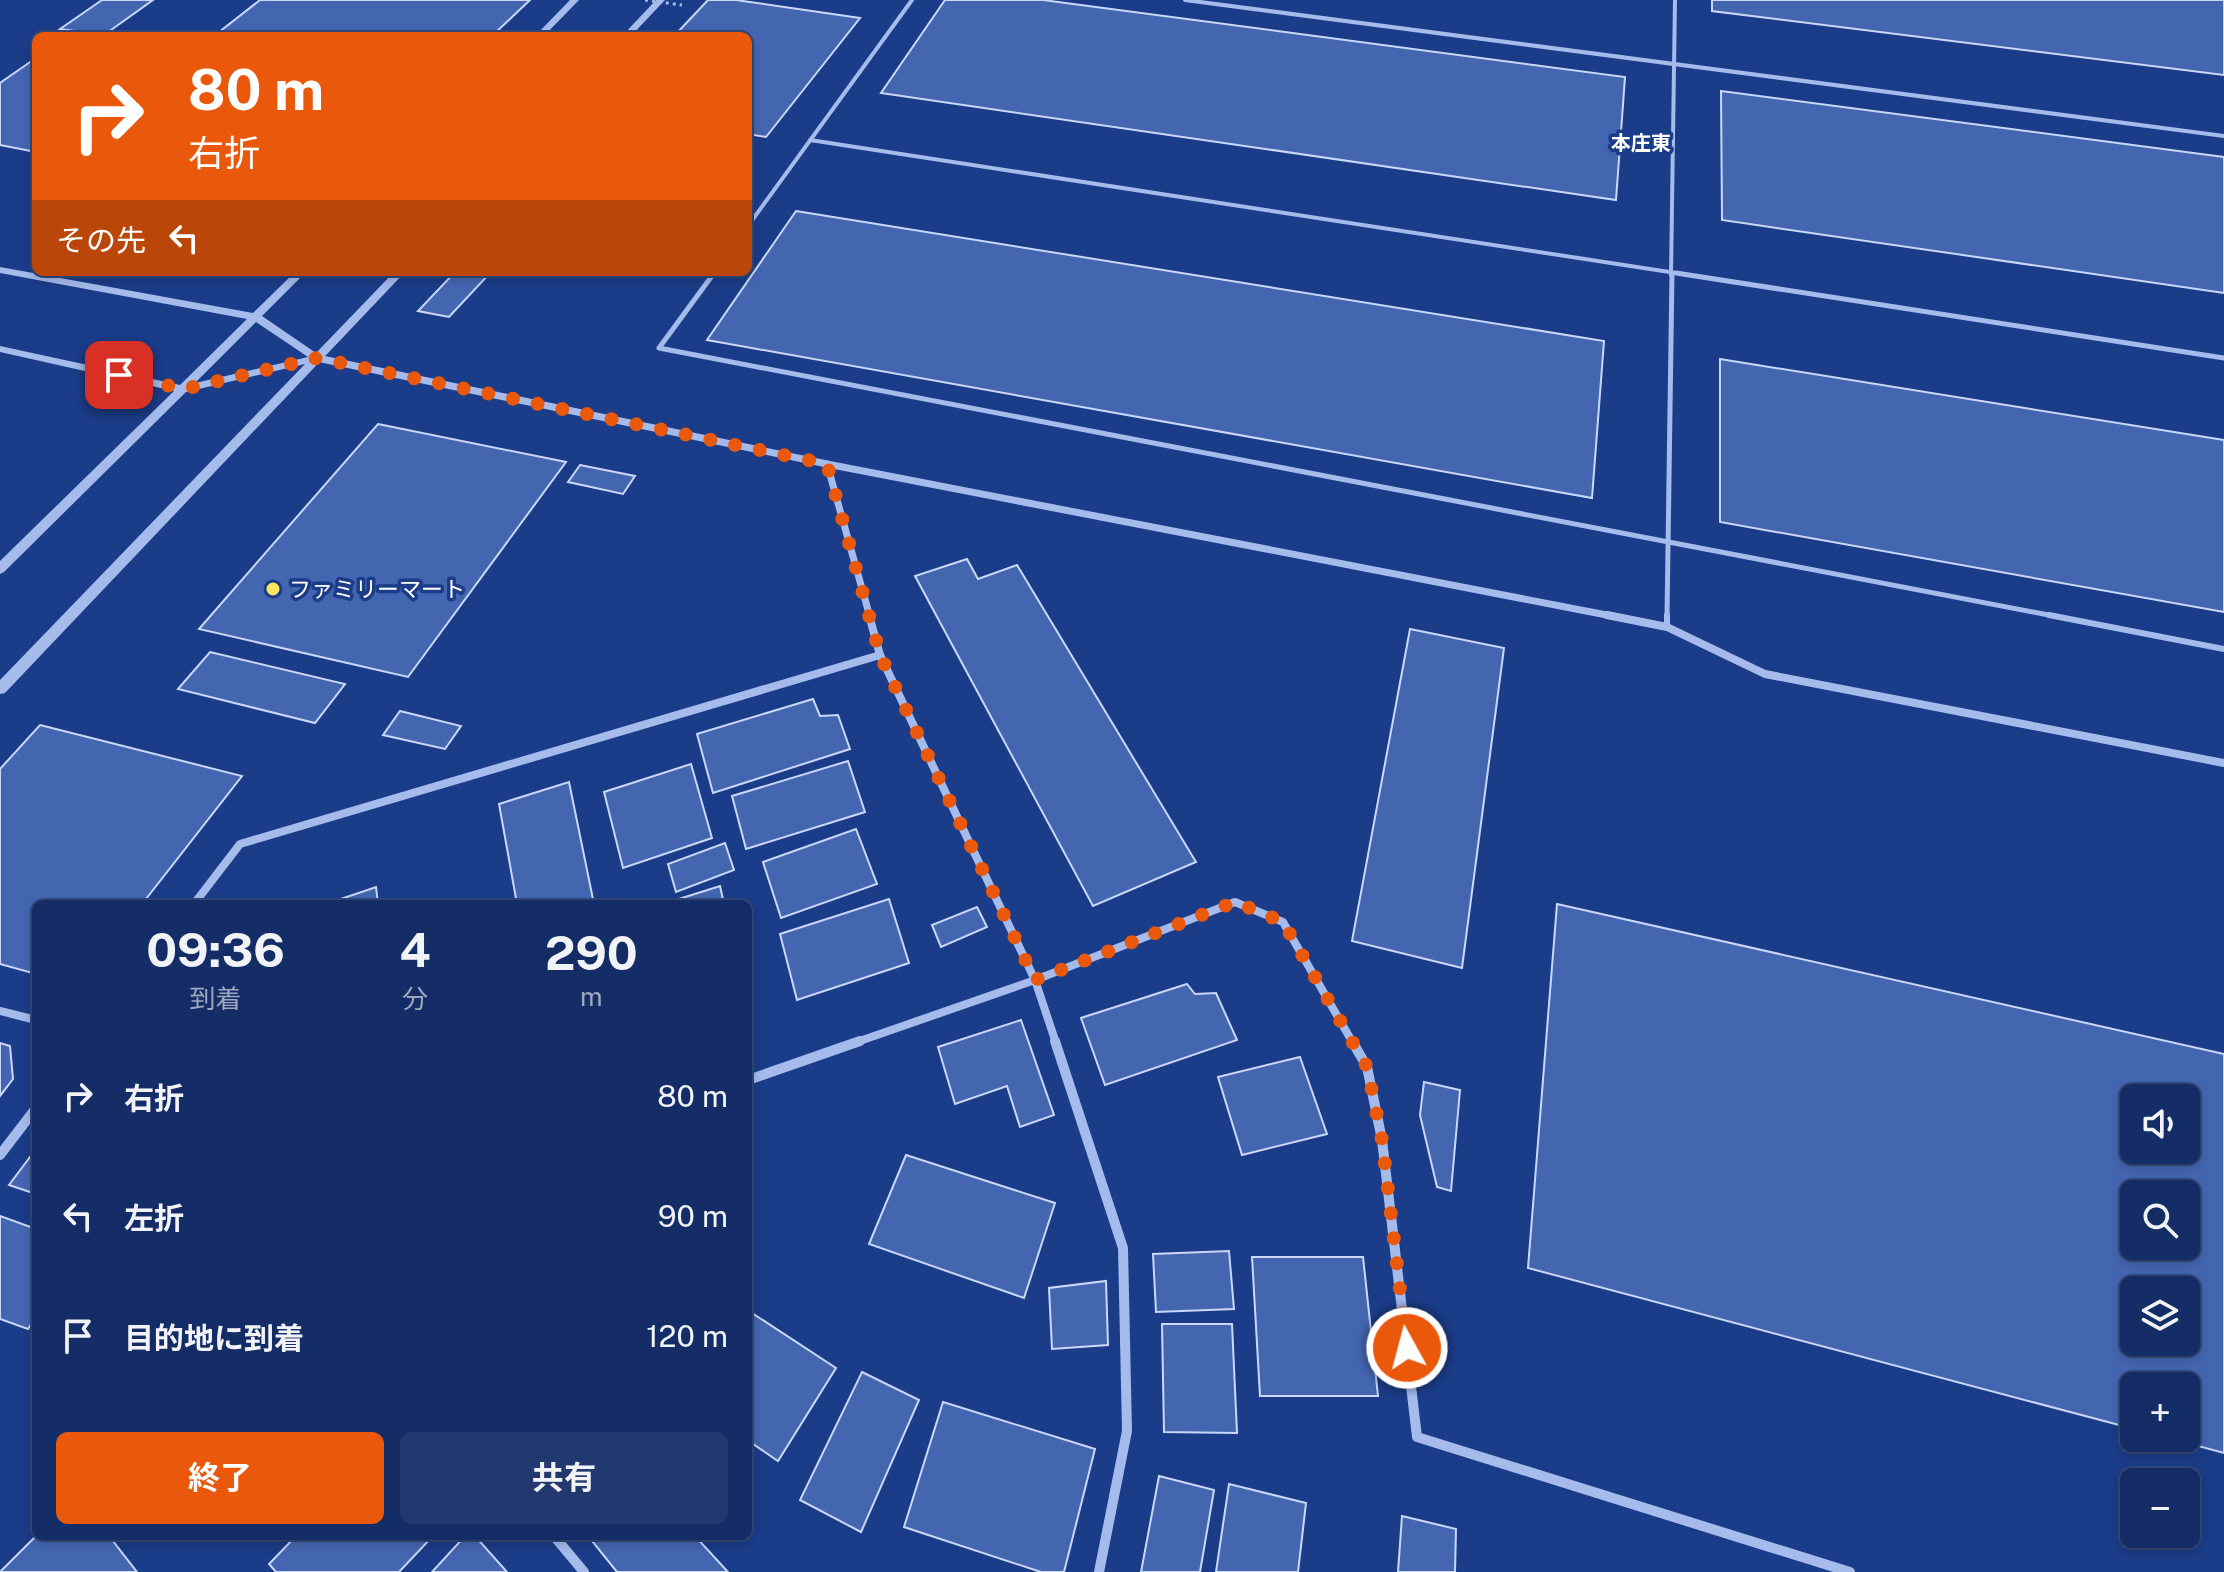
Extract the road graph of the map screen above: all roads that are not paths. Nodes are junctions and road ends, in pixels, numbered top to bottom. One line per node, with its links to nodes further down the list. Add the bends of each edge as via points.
1 (575, 0): 8 (street)
2 (661, 0): 9 (street)
3 (912, 0): 12 (lane)
4 (1185, 0): 7 (lane)
5 (1266, 0): 7 (lane)
6 (1675, 0): 10 (lane)
7 (1263, 11): 10 (lane)
8 (543, 32)
9 (630, 32)
10 (1674, 64): 11 (lane); 15 (lane)
11 (2224, 136)
12 (810, 140): 13 (lane); 15 (lane)
13 (752, 220)
14 (0, 270): 16 (street)
15 (1672, 272): 24 (lane); 27 (lane)
16 (32, 276)
17 (33, 276): 21 (street)
18 (297, 276): 21 (street)
19 (396, 276): 23 (street)
20 (712, 276): 27 (lane, via 659,348)
21 (256, 317): 23 (street); 25 (street)
22 (0, 349): 25 (street)
23 (317, 358): 25 (street); 26 (street); 32 (street)
24 (2224, 358)
25 (184, 389): 28 (street)
26 (827, 464): 29 (street); 31 (street)
27 (1668, 543): 29 (lane); 30 (lane)
28 (0, 569)
29 (1667, 627): 33 (street, via 1765,674)
30 (2224, 649)
31 (880, 655): 34 (street, via 240,844); 35 (street)
32 (0, 689)
33 (2224, 763)
34 (197, 900)
35 (1035, 980): 38 (street); 43 (street, via 1123,1248 1127,1431); 44 (street, via 1235,902 1283,922 1367,1067 1382,1140 1417,1437)
36 (0, 1011): 37 (street)
37 (32, 1019)
38 (752, 1079)
39 (32, 1113): 40 (street)
40 (0, 1155)
41 (557, 1540): 42 (street)
42 (584, 1572)
43 (1099, 1572)
44 (1850, 1572)

